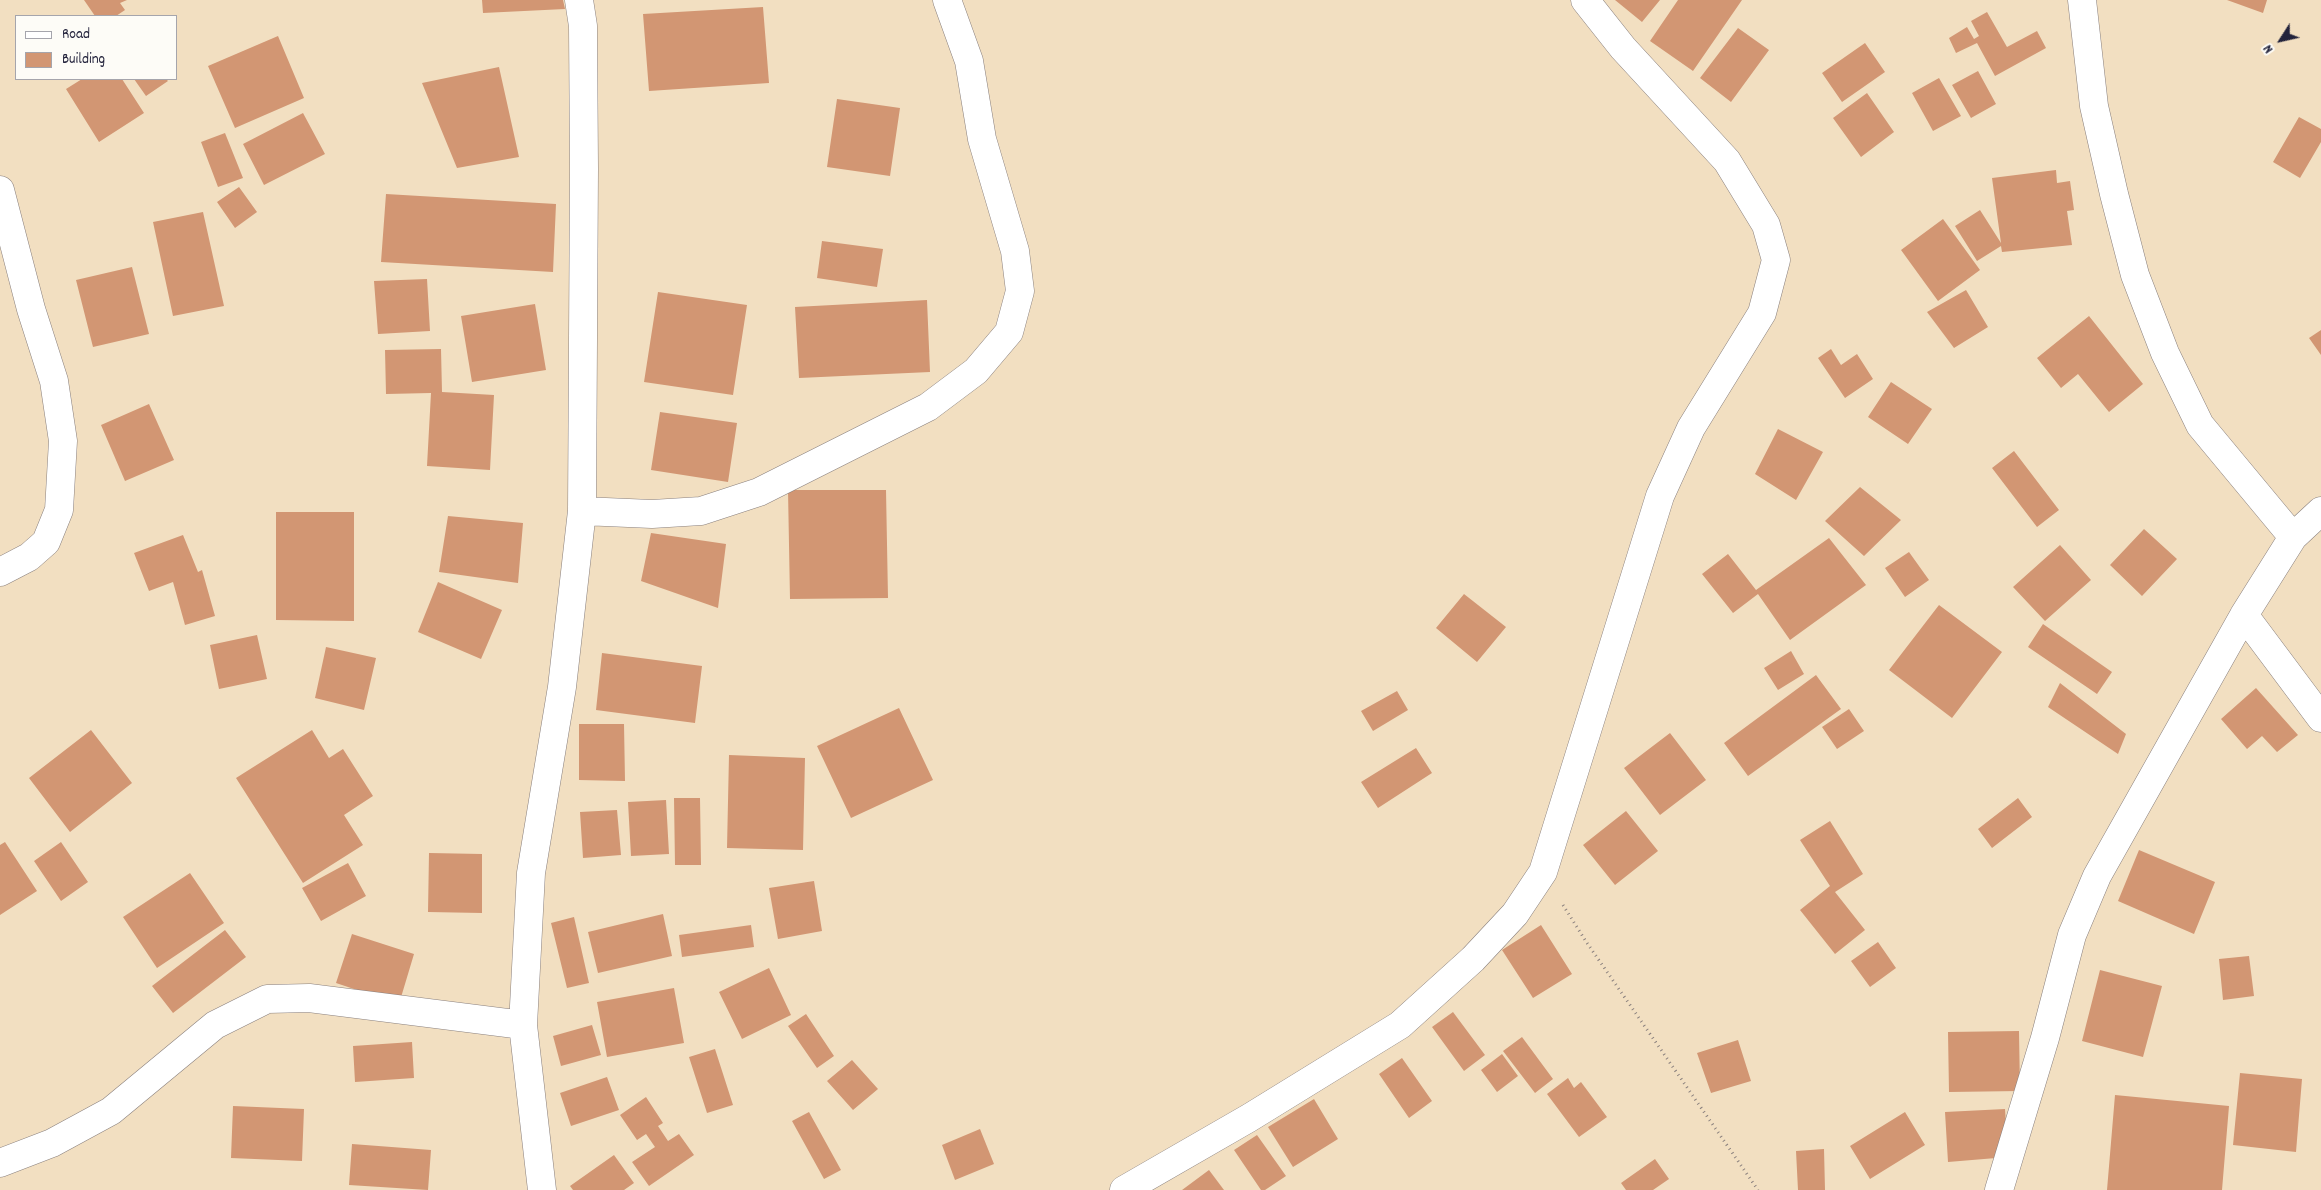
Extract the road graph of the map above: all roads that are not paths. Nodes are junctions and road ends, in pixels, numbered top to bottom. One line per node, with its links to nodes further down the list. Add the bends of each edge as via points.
1 (579, 0): 6 (street, via 583,26 584,140)
2 (947, 0): 6 (street, via 969,60 982,139 1015,251 1020,291 1009,332 976,371 928,407 759,492 700,511 652,514)
3 (1585, 0): 15 (street, via 1623,48 1727,162 1766,225 1776,260 1762,313 1691,428 1660,496 1543,872 1514,914 1473,959 1400,1025)
4 (2082, 0): 8 (street, via 2094,106 2114,194 2135,275 2164,353 2200,425)
5 (0, 190): 9 (street, via 31,309 54,381 62,441 59,510 46,542 29,557)
6 (582, 511): 12 (street, via 562,686 531,873)
7 (2321, 511): 8 (street)
8 (2293, 537): 10 (street)
9 (0, 572)
10 (2244, 615): 11 (street); 16 (street, via 2098,876 2072,934 2045,1038)
11 (2321, 718)
12 (523, 1025): 13 (street, via 309,998 267,999 215,1025 110,1110 52,1143); 14 (street)
13 (0, 1163)
14 (542, 1190)
15 (1124, 1190)
16 (1999, 1190)

